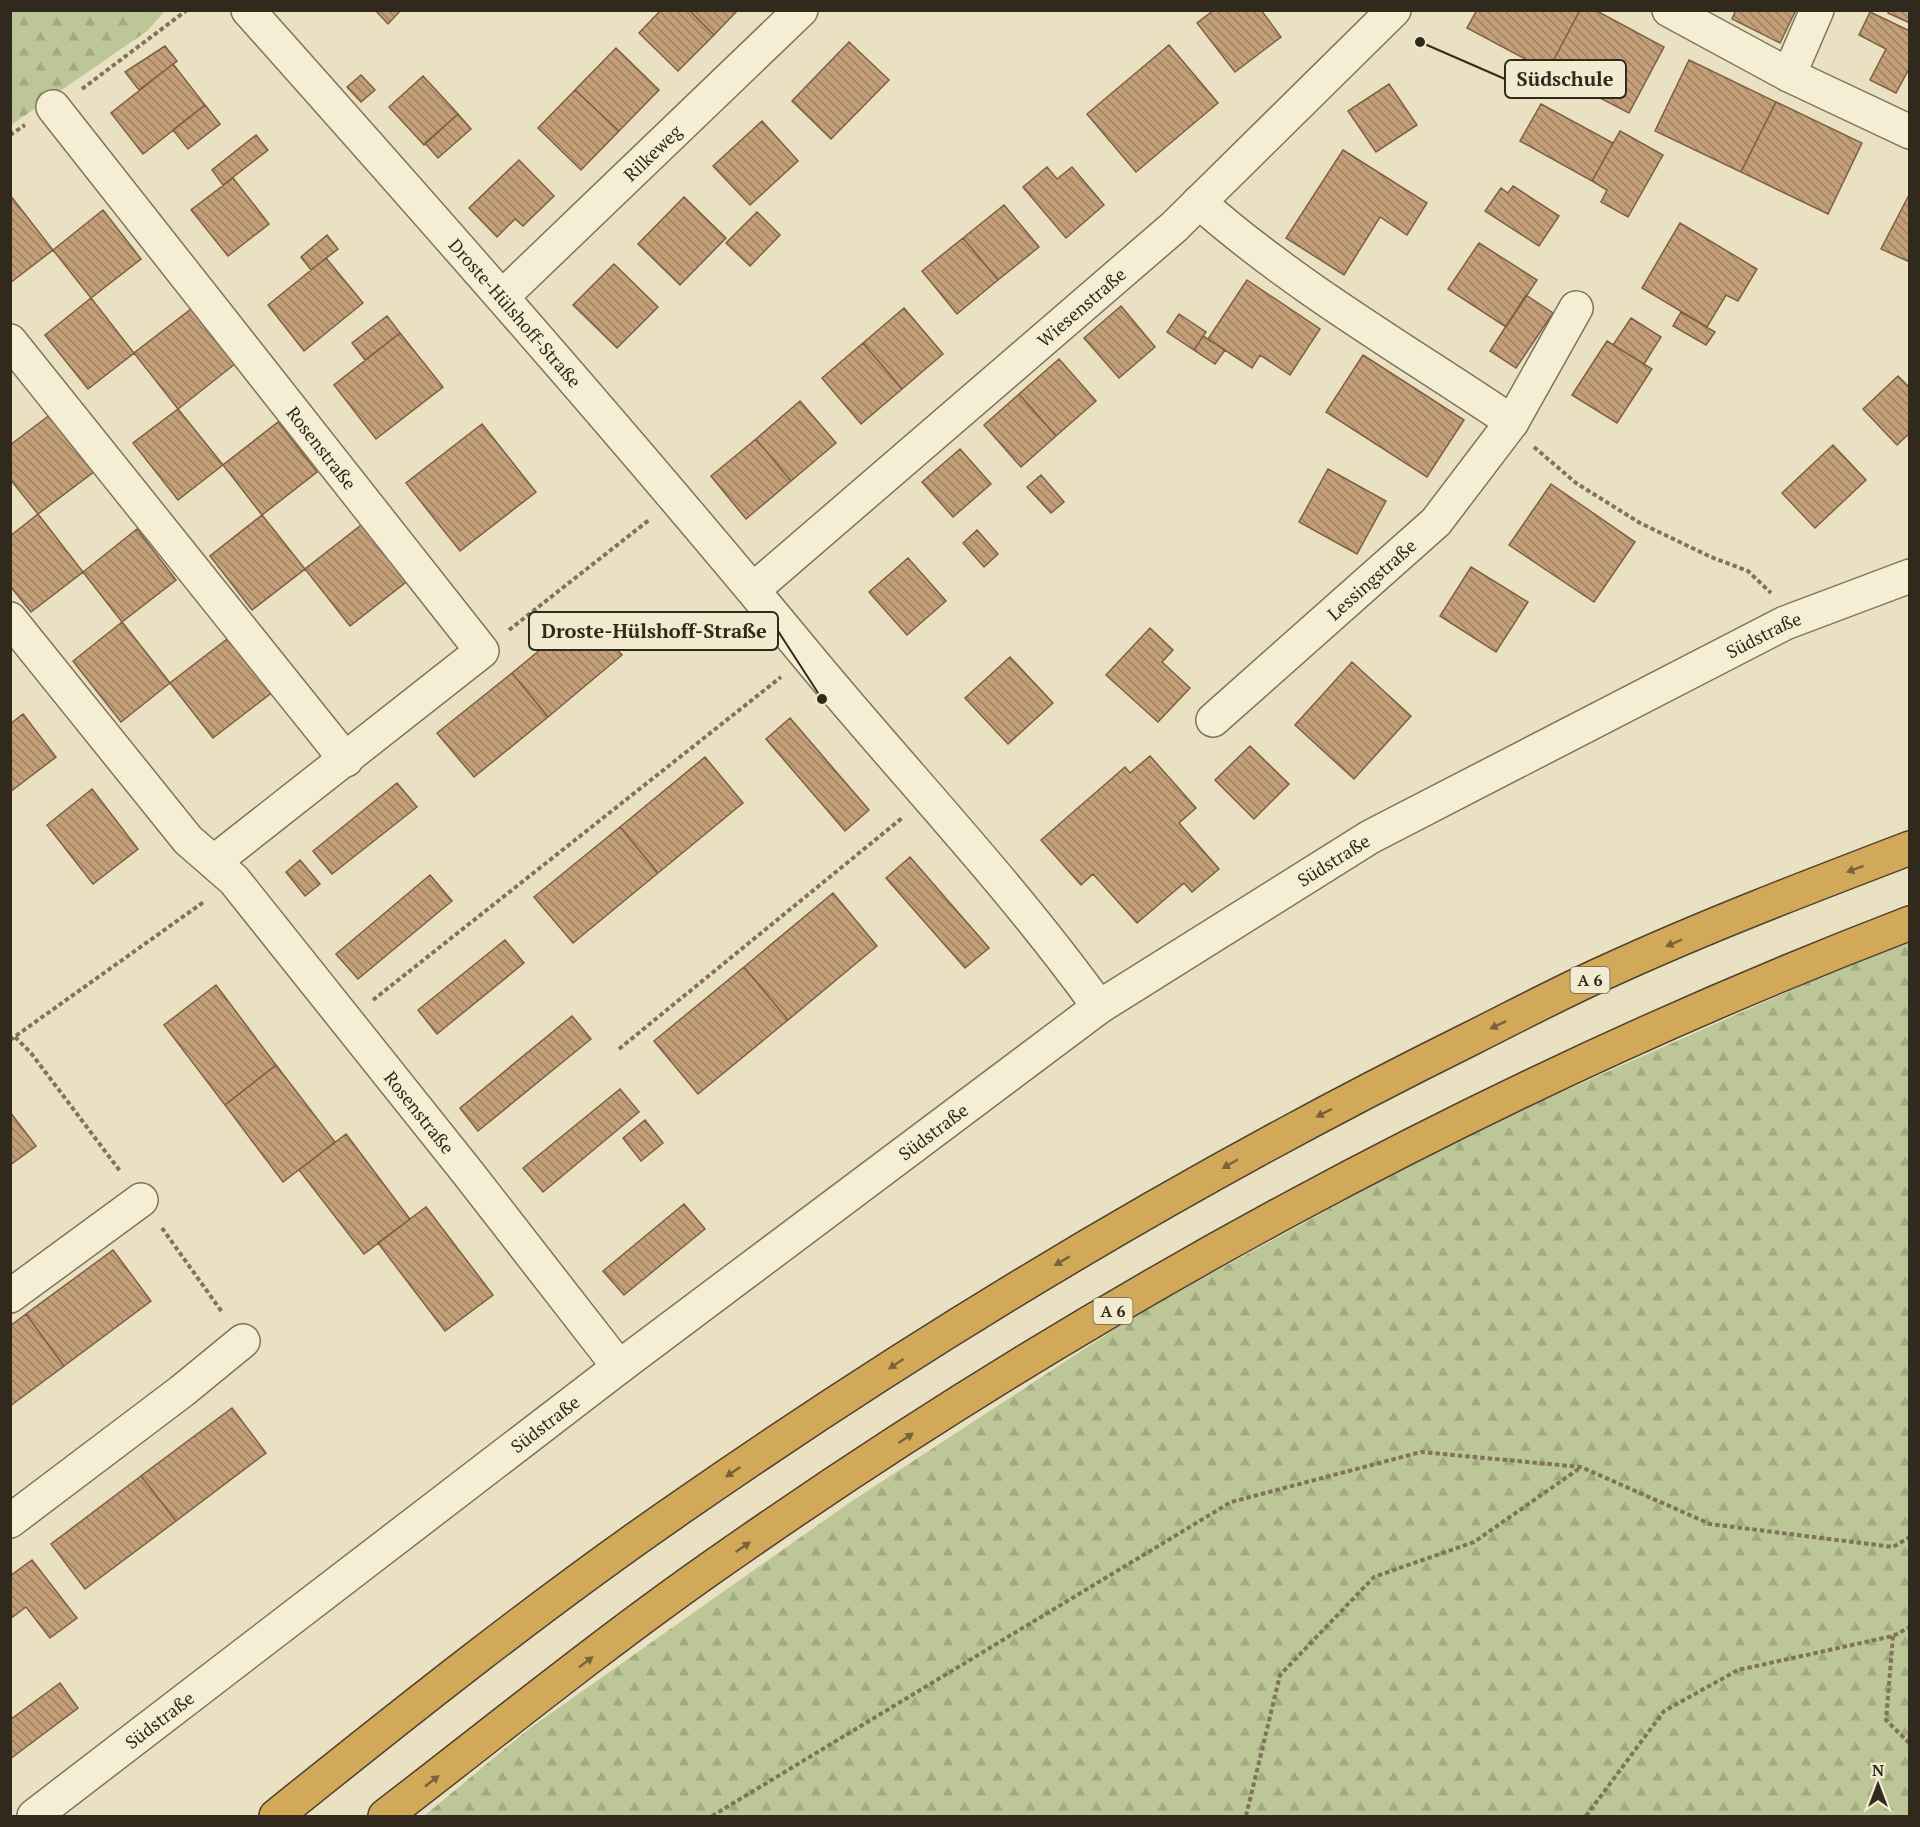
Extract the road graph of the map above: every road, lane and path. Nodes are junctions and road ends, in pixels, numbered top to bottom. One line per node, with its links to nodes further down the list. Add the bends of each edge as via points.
1 (187, 10): 8 (path, via 93,82)
2 (248, 10): 12 (street, Droste-Hülshoff-Straße)
3 (801, 10): 12 (street, Rilkeweg)
4 (1394, 10): 11 (street, Wiesenstraße)
5 (1669, 10): 7 (street)
6 (1817, 10): 7 (street)
7 (1789, 75): 9 (street)
8 (53, 107): 10 (path); 21 (street, Rosenstraße)
9 (1910, 132)
10 (10, 135)
11 (1199, 202): 15 (street, via 1317,292); 18 (street, Wiesenstraße)
12 (503, 296): 18 (street, Droste-Hülshoff-Straße)
13 (1576, 308): 15 (street, Lessingstraße)
14 (10, 341): 24 (street)
15 (1512, 422): 19 (path, via 1525,439 1576,483 1640,524 1748,571); 23 (street, Lessingstraße, via 1436,522)
16 (633, 532): 21 (path)
17 (1910, 576): 29 (street, Südstraße, via 1785,623 1370,837)
18 (754, 589): 25 (street, Droste-Hülshoff-Straße)
19 (1773, 597)
20 (10, 619): 27 (street, Rosenstraße, via 188,840)
21 (482, 651): 24 (street)
22 (764, 690): 30 (path)
23 (1213, 720)
24 (346, 760): 27 (street)
25 (928, 796): 29 (street, Droste-Hülshoff-Straße, via 1051,940); 32 (path)
26 (1910, 848): 44 (highway, A 6, one-way to 44, via 1608,971 1281,1135 1111,1232 917,1349 678,1509 544,1607)
27 (225, 870): 30 (street, Rosenstraße); 31 (path)
28 (1910, 923): 45 (highway, A 6, one-way to 28, via 711,1568 939,1416 1148,1290 1472,1115 1635,1037)
29 (1099, 1006): 36 (street, Südstraße)
30 (346, 1021): 36 (street, Rosenstraße)
31 (10, 1040)
32 (619, 1049)
33 (141, 1200): 34 (street)
34 (10, 1296)
35 (243, 1341): 38 (street, via 182,1392)
36 (619, 1367): 43 (street, Südstraße)
37 (1581, 1467): 39 (path, via 1710,1524 1893,1547); 46 (path, via 1421,1452 1231,1502); 47 (path, via 1474,1542 1374,1577 1280,1675)
38 (10, 1521)
39 (1910, 1537)
40 (1910, 1627): 41 (path)
41 (1893, 1636): 42 (path, via 1886,1720); 48 (path, via 1738,1670 1664,1711)
42 (1910, 1744)
43 (34, 1816)
44 (276, 1816)
45 (385, 1816)
46 (712, 1816)
47 (1246, 1816)
48 (1586, 1816)

